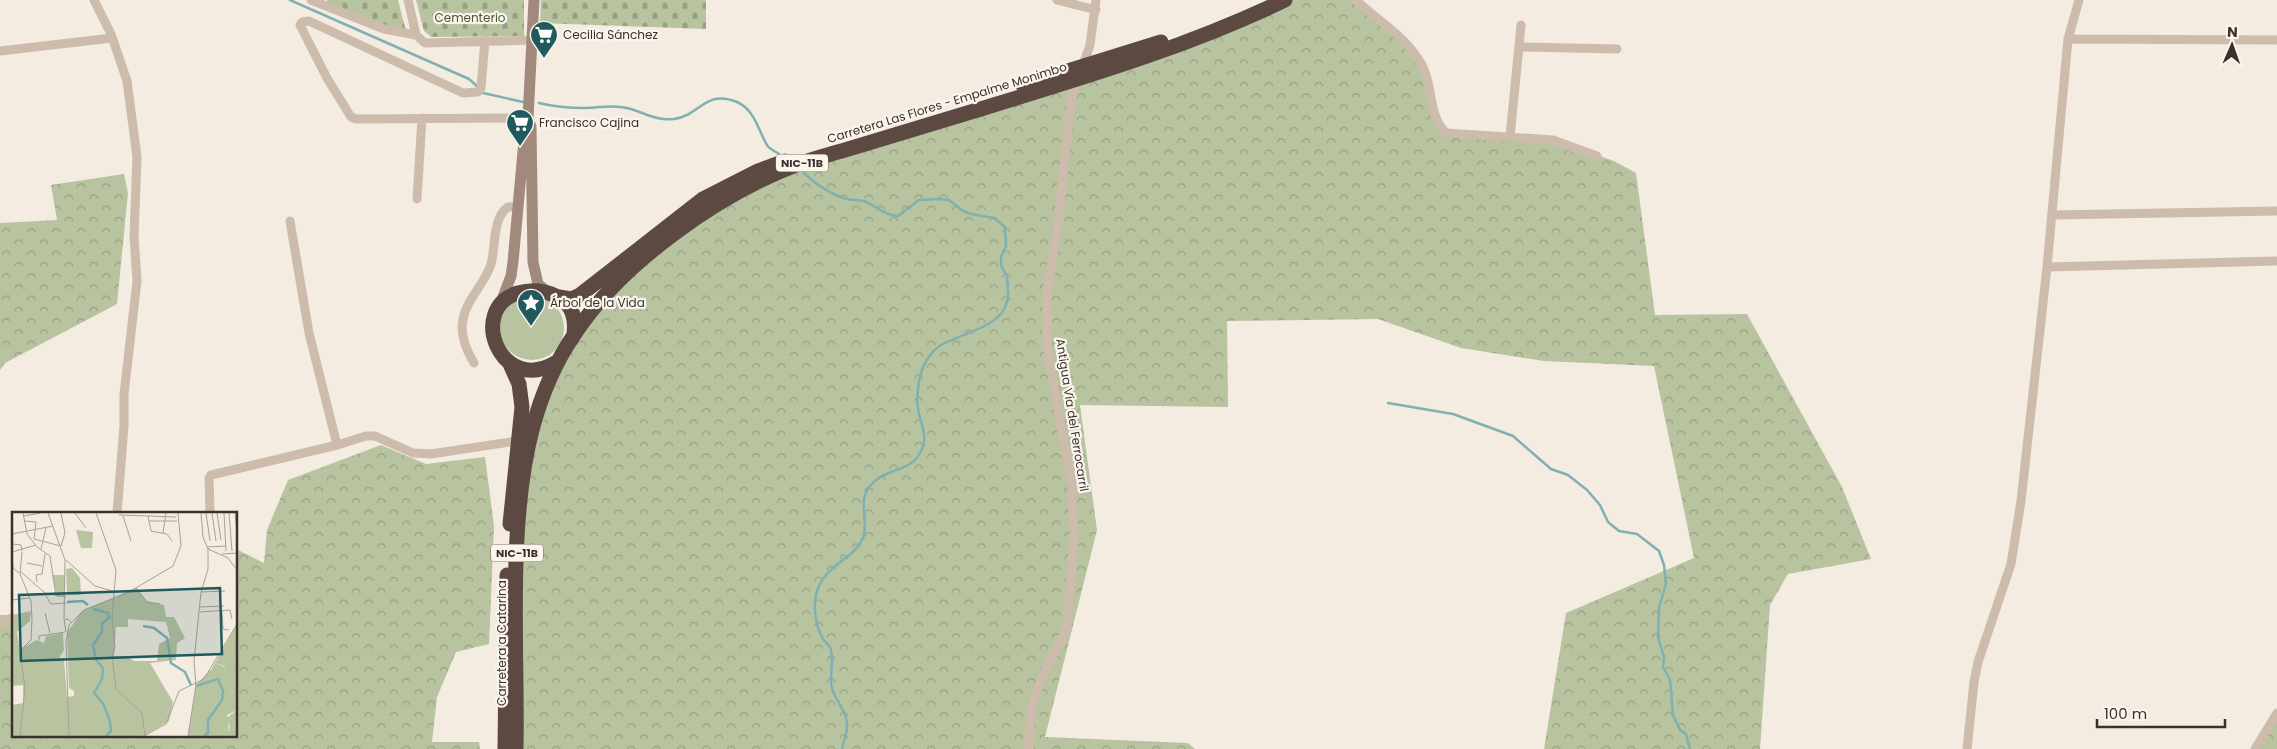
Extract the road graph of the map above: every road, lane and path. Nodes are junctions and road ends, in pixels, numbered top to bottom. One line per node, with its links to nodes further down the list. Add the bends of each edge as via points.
1 (94, 0): 14 (street)
2 (311, 0): 13 (street, via 384,30)
3 (408, 0): 13 (street)
4 (534, 0): 16 (street)
5 (1057, 0): 11 (street)
6 (1096, 0): 11 (street, Antigua Vía del Ferrocarril)
7 (1265, 0): 22 (highway, Carretera Las Flores - Empalme Monimbo / NIC-11B, via 1187,34)
8 (1285, 0): 22 (highway, Carretera Las Flores - Empalme Monimbo / NIC-11B, via 1179,46)
9 (1356, 0): 25 (street, via 1406,40 1423,67 1438,125 1446,133)
10 (2079, 0): 17 (street)
11 (1096, 10): 22 (street, Antigua Vía del Ferrocarril, via 1090,46)
12 (1521, 25): 19 (street)
13 (416, 35): 15 (street, via 425,43)
14 (112, 38): 21 (street); 42 (street, via 127,81 137,157 136,281 124,394)
15 (485, 40): 16 (street); 23 (street, via 482,88 478,92 463,93 309,21 302,22 300,29 351,116 362,119)
16 (533, 40): 24 (street)
17 (2068, 40): 18 (street); 30 (street)
18 (2277, 40)
19 (1519, 47): 20 (street); 25 (street)
20 (1617, 49)
21 (0, 51)
22 (1080, 72): 34 (highway, Carretera Las Flores - Empalme Monimbo / NIC-11B, via 758,171 703,199 580,295 571,299); 36 (highway, Carretera Las Flores - Empalme Monimbo / NIC-11B, via 795,166 734,195 637,264 603,297); 49 (street, Antigua Vía del Ferrocarril, via 1071,99 1047,293 1047,347 1072,486 1073,548 1067,629 1046,668 1031,707)
23 (422, 118): 24 (street); 27 (street)
24 (528, 118): 28 (street, via 524,130); 34 (street, via 532,131 534,268 538,284)
25 (1510, 136): 26 (street, via 1553,140)
26 (1598, 156)
27 (417, 199)
28 (518, 207): 35 (street, via 510,276); 38 (street, via 508,207 498,219 490,267 463,319 464,342)
29 (2277, 211): 30 (street)
30 (2052, 215): 33 (street)
31 (290, 221): 41 (street, via 309,333)
32 (2277, 261): 33 (street)
33 (2047, 267): 50 (street, via 2011,564 1978,662)
34 (553, 295): 35 (highway, NIC-11B, via 534,290 520,292); 36 (highway, via 574,314)
35 (500, 305): 39 (highway, NIC-11B, via 494,318 494,332 498,349)
36 (574, 334): 37 (highway, NIC-11B)
37 (557, 362): 39 (highway, via 530,371); 48 (highway, Carretera a Catarina / NIC-11B, via 532,431 524,476 517,544)
38 (474, 363)
39 (510, 364): 40 (highway, Carretera a Catarina / NIC-11B, via 522,401)
40 (517, 441): 41 (street, via 431,454 413,453 375,436); 47 (highway, Carretera a Catarina / NIC-11B, via 506,605)
41 (337, 445): 43 (street, via 211,475)
42 (117, 512)
43 (210, 512)
44 (12, 618): 45 (street)
45 (0, 623)
46 (2277, 713): 51 (street)
47 (505, 749)
48 (516, 749)
49 (1029, 749)
50 (1967, 749)
51 (2255, 749)

